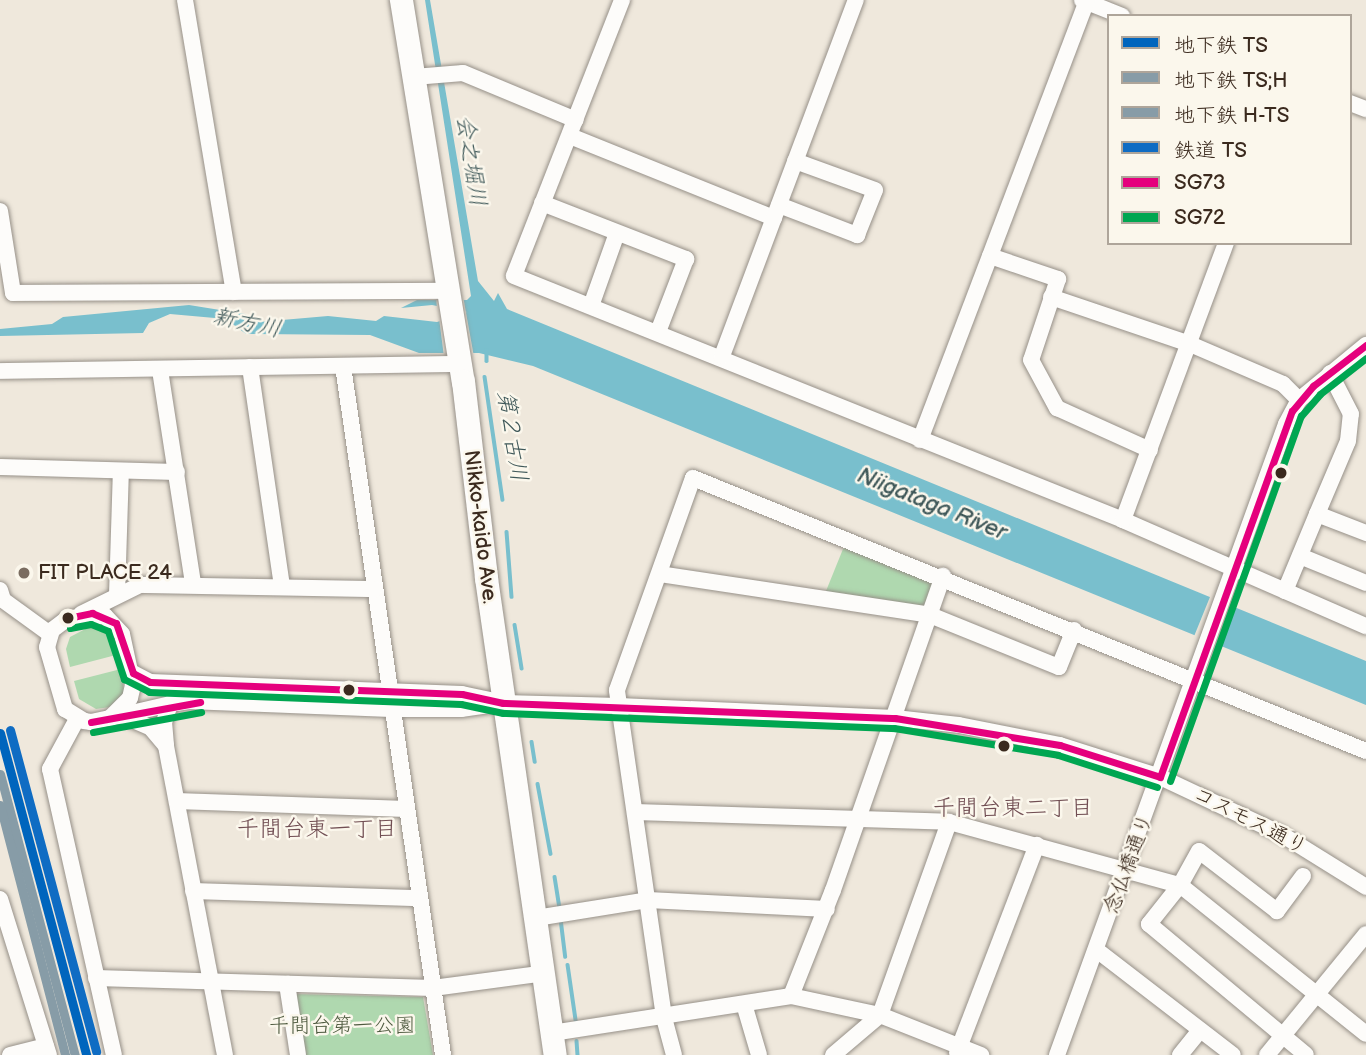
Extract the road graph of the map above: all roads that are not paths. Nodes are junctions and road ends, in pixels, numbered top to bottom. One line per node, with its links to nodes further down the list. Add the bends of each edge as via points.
1 (185, 0): 17 (street)
2 (401, 0): 7 (highway, Nikko-kaido Ave.)
3 (622, 0): 8 (street)
4 (856, 0): 10 (street)
5 (1085, 1): 6 (street); 16 (street)
6 (1117, 14)
7 (424, 76): 8 (street, via 451,72); 18 (highway, Nikko-kaido Ave.)
8 (576, 120): 9 (street)
9 (570, 136): 11 (street); 13 (street)
10 (795, 161): 13 (street); 13 (street, via 875,190 857,235)
11 (542, 204): 14 (street); 20 (street, via 514,275)
12 (0, 211): 17 (street, via 13,293)
13 (777, 212): 24 (street)
14 (617, 233): 20 (street); 21 (street, via 686,259)
15 (1225, 245): 22 (street)
16 (990, 256): 19 (street, via 1058,279); 33 (street)
17 (234, 292): 18 (street)
18 (447, 293): 25 (highway, Nikko-kaido Ave.)
19 (1051, 297): 22 (street); 34 (street, via 1031,360 1057,408)
20 (591, 306): 21 (street)
21 (658, 332): 24 (street)
22 (1190, 344): 31 (street, via 1283,384); 34 (street)
23 (1366, 345): 30 (street, 念仏橋通り)
24 (722, 356): 33 (street)
25 (460, 362): 26 (street); 60 (highway, Nikko-kaido Ave.)
26 (343, 366): 27 (street); 48 (street)
27 (250, 367): 28 (street); 47 (street)
28 (160, 370): 29 (street); 37 (street)
29 (0, 371)
30 (1330, 373): 31 (street, 念仏橋通り); 32 (street)
31 (1299, 400): 43 (street, 念仏橋通り, via 1279,441)
32 (1358, 412): 38 (street)
33 (920, 440): 39 (street)
34 (1150, 450): 39 (street)
35 (0, 467): 36 (street)
36 (121, 471): 37 (street); 51 (street)
37 (177, 472): 45 (street)
38 (1317, 514): 40 (street); 41 (street)
39 (1123, 520): 43 (street)
40 (1366, 533)
41 (1300, 556): 46 (street); 50 (street)
42 (660, 574): 44 (street, via 693,478); 53 (street); 62 (street, via 617,690)
43 (1230, 575): 50 (street); 58 (street, 念仏橋通り)
44 (943, 576): 53 (street); 55 (street)
45 (192, 583): 47 (street); 51 (street, via 140,585)
46 (1366, 583)
47 (282, 587): 48 (street)
48 (374, 589): 59 (street)
49 (0, 590): 56 (street, via 3,600)
50 (1284, 591): 54 (street)
51 (117, 595): 52 (street)
52 (81, 614): 56 (street, via 60,623); 57 (street, via 105,616 116,623)
53 (930, 615): 55 (street, via 1059,667); 65 (street)
54 (1366, 626)
55 (1073, 630): 58 (street)
56 (51, 634): 66 (street, via 47,647 65,709)
57 (133, 673): 59 (street, コスモス通り, via 150,682); 64 (street, via 130,698)
58 (1193, 680): 68 (street); 69 (street, 念仏橋通り)
59 (389, 692): 60 (street, コスモス通り, via 462,694); 63 (street)
60 (503, 703): 62 (street, コスモス通り); 63 (street, コスモス通り, via 461,709); 85 (highway, Nikko-kaido Ave.)
61 (170, 704): 63 (street, コスモス通り); 64 (street, コスモス通り); 67 (street, via 164,722)
62 (619, 706): 65 (street, コスモス通り); 72 (street)
63 (391, 709): 71 (street)
64 (116, 716): 66 (street, コスモス通り); 67 (street, via 151,728)
65 (895, 718): 69 (street, コスモス通り, via 1023,737); 73 (street)
66 (84, 720): 89 (street, via 50,769)
67 (166, 746): 70 (street)
68 (1366, 751)
69 (1160, 778): 76 (street, 念仏橋通り); 79 (street, コスモス通り, via 1281,834)
70 (177, 801): 71 (street); 80 (street)
71 (407, 809): 81 (street)
72 (635, 812): 73 (street); 82 (street)
73 (859, 820): 74 (street); 84 (street)
74 (949, 822): 75 (street); 96 (street)
75 (1037, 845): 76 (street); 103 (street)
76 (1126, 870): 78 (street); 87 (street, 念仏橋通り)
77 (1303, 876): 78 (street, via 1277,911 1199,851)
78 (1180, 885): 93 (street); 100 (street, via 1149,924)
79 (1366, 887)
80 (193, 891): 81 (street); 90 (street)
81 (420, 898): 92 (street)
82 (648, 900): 84 (street); 85 (street); 97 (street)
83 (1, 908): 102 (street)
84 (827, 909): 94 (street)
85 (536, 918): 88 (highway, Nikko-kaido Ave.)
86 (1366, 934): 93 (street)
87 (1098, 951): 98 (street); 113 (street, 念仏橋通り)
88 (545, 973): 92 (street); 101 (highway, Nikko-kaido Ave.)
89 (96, 978): 90 (street); 105 (street)
90 (210, 981): 91 (street); 106 (street)
91 (287, 984): 92 (street); 107 (street)
92 (433, 988): 108 (street)
93 (1316, 994): 99 (street); 100 (street)
94 (791, 996): 95 (street); 96 (street)
95 (744, 1004): 97 (street); 110 (street)
96 (880, 1015): 103 (street); 111 (street)
97 (664, 1017): 101 (street); 109 (street)
98 (1200, 1030): 114 (street); 115 (street)
99 (1366, 1034)
100 (1283, 1036): 116 (street); 117 (street)
101 (554, 1044)
102 (48, 1050): 104 (street)
103 (959, 1051): 112 (street)
104 (10, 1055)
105 (114, 1055)
106 (225, 1055)
107 (299, 1055)
108 (443, 1055)
109 (674, 1055)
110 (759, 1055)
111 (833, 1055)
112 (981, 1055)
113 (1057, 1055)
114 (1180, 1055)
115 (1233, 1055)
116 (1268, 1055)
117 (1307, 1055)

